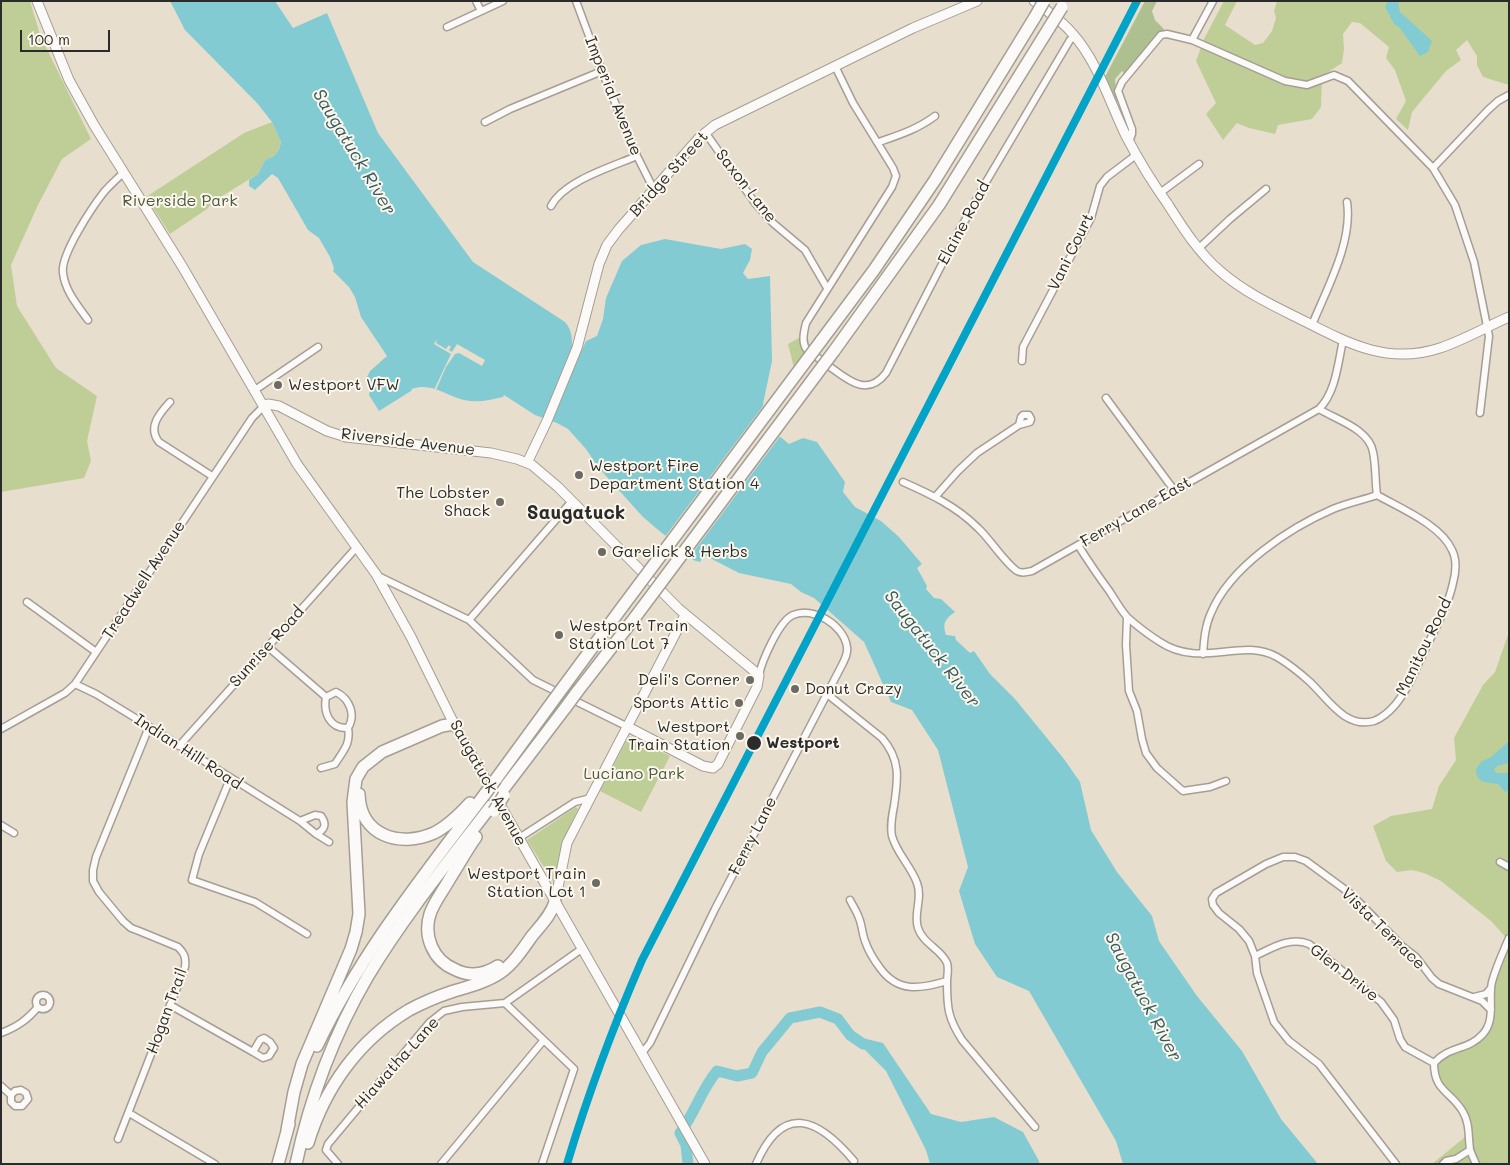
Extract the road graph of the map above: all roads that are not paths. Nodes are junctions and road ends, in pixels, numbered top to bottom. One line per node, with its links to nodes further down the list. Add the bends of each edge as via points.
1 (37, 1): 26 (main road, via 70,80)
2 (476, 1): 10 (street)
3 (503, 1): 10 (street)
4 (576, 1): 15 (street, Imperial Avenue)
5 (977, 1): 14 (main road, Bridge Street)
6 (1034, 1): 12 (main road)
7 (1044, 1): 78 (highway, bridge, via 935,180 878,264 514,755)
8 (1213, 1): 13 (street)
9 (1063, 4): 80 (highway, bridge, via 939,205 834,351)
10 (481, 11): 11 (street)
11 (447, 27)
12 (1074, 36): 21 (main road, via 1101,80); 33 (street, Elaine Road, via 956,235 886,373 872,386 862,386 846,378 806,349 803,338 806,323)
13 (1192, 40): 21 (street, via 1161,35 1122,82 1118,91 1132,129); 25 (street, via 1285,82 1307,85 1334,75 1348,81)
14 (835, 66): 19 (main road, Bridge Street); 20 (street, via 853,103)
15 (602, 72): 18 (street); 23 (street, Imperial Avenue)
16 (1509, 95): 25 (street, via 1488,110)
17 (935, 116): 20 (street, via 909,132)
18 (485, 122)
19 (705, 132): 28 (main road, Bridge Street); 33 (street, Saxon Lane, via 755,203 773,223 806,250)
20 (879, 142): 33 (street, via 896,176)
21 (1129, 142): 22 (main road)
22 (1136, 155): 29 (main road); 40 (street, Vani Court, via 1100,186 1091,218 1022,347)
23 (637, 156): 28 (street, Imperial Avenue); 31 (street, via 579,181 555,198)
24 (1199, 164): 29 (street)
25 (1433, 168): 37 (street, via 1455,205 1474,262)
26 (123, 173): 35 (street, via 105,190 85,218 62,272); 41 (main road)
27 (1266, 189): 32 (street)
28 (654, 190): 48 (main road, Bridge Street, via 607,245 577,348)
29 (1160, 193): 32 (main road)
30 (1347, 202): 36 (street, via 1347,228 1342,252)
31 (551, 206)
32 (1198, 249): 36 (main road, via 1242,287)
33 (827, 288)
34 (1509, 317): 37 (main road)
35 (88, 320)
36 (1312, 325): 38 (main road)
37 (1488, 327): 38 (main road, via 1452,344 1415,354 1385,354); 46 (street)
38 (1343, 340): 45 (street, via 1333,384)
39 (318, 347): 41 (street)
40 (1022, 361)
41 (255, 390): 44 (main road)
42 (1106, 398): 51 (street)
43 (170, 402): 49 (street, via 154,424 155,436 159,442)
44 (264, 406): 48 (main road, Riverside Avenue, via 279,406 327,431 346,437 491,452); 49 (street, Treadwell Avenue); 56 (main road, Saugatuck Avenue, via 297,464)
45 (1319, 409): 51 (street, Ferry Lane East); 52 (street, via 1370,441 1374,452)
46 (1480, 413)
47 (1019, 425): 53 (street, via 977,453)
48 (528, 463): 54 (main road, Riverside Avenue)
49 (212, 476): 63 (street, Treadwell Avenue)
50 (902, 482): 53 (street, Ferry Lane East)
51 (1174, 490): 55 (street, Ferry Lane East)
52 (1377, 495): 64 (street, via 1335,508 1312,520 1260,552 1244,566 1210,613); 64 (street, Manitou Road, via 1440,534 1452,548 1456,562 1454,583 1445,608 1409,682 1388,714 1359,722 1345,716 1293,667 1276,656 1260,651)
53 (936, 496): 55 (street, Ferry Lane East, via 978,527 1018,571 1032,571)
54 (572, 501): 59 (main road, Riverside Avenue); 61 (street)
55 (1078, 546): 60 (street, Manitou Road)
56 (356, 548): 57 (main road, Saugatuck Avenue); 62 (street, Sunrise Road)
57 (376, 574): 61 (street); 69 (main road, Saugatuck Avenue)
58 (27, 602): 63 (street)
59 (685, 615): 65 (main road, Riverside Avenue); 71 (main road)
60 (1128, 617): 64 (street, Manitou Road, via 1177,652); 77 (street, via 1129,691 1138,711 1146,753 1157,768 1183,791)
61 (469, 620): 71 (street, via 534,680)
62 (267, 646): 68 (street); 74 (street, Sunrise Road)
63 (96, 652): 66 (street, Treadwell Avenue)
64 (1202, 654)
65 (759, 676): 67 (street, Ferry Lane, via 786,619 810,612 829,622 842,635 847,648 844,662); 71 (main road, via 757,687 713,768)
66 (75, 684): 70 (street, Indian Hill Road); 72 (street, Treadwell Avenue)
67 (827, 694): 95 (street, via 882,738 896,760 892,834 917,882 920,895 918,928 922,937 948,965); 105 (street, Ferry Lane, via 715,909 650,1044)
68 (326, 697): 73 (street, via 324,710 329,719 336,726); 73 (street, via 336,692 347,701 351,708)
69 (454, 724): 78 (highway, via 372,766 360,788 363,814 373,828 384,835 399,839 418,838 451,822); 85 (main road, Saugatuck Avenue); 111 (highway, via 382,752 363,766 356,779 353,802 359,905 356,932 302,1064)
70 (149, 726): 74 (street, Indian Hill Road); 99 (street, Hogan Trail, via 93,870 99,892 123,921 131,928 169,942 184,953 185,967)
71 (628, 727): 79 (main road)
72 (1, 728)
73 (348, 728): 75 (street, via 350,737 335,764)
74 (178, 746): 76 (street, Indian Hill Road)
75 (321, 768)
76 (230, 779): 81 (street, Indian Hill Road); 91 (street, via 199,854 192,880 255,902)
77 (1226, 781)
78 (483, 792): 111 (highway, via 357,971 316,1048)
79 (591, 798): 85 (street, via 575,802); 90 (main road, via 567,843)
80 (492, 808): 90 (highway, via 431,912 428,933 435,953 457,971 488,972 502,964 549,904); 117 (highway, via 404,921 358,994 322,1072)
81 (300, 822): 84 (street, Indian Hill Road); 84 (street, via 315,815 321,816 325,828)
82 (1, 825): 83 (street)
83 (14, 833)
84 (316, 834): 86 (street, Indian Hill Road)
85 (519, 838): 90 (main road, Saugatuck Avenue)
86 (329, 842)
87 (1500, 862): 88 (street)
88 (1509, 867)
89 (850, 900): 95 (street, via 865,941 886,977 907,987)
90 (555, 902): 93 (main road, Saugatuck Avenue); 118 (highway, via 523,949 501,972 410,1010 386,1025 361,1048 344,1068 325,1100 313,1126)
91 (307, 934)
92 (1509, 938): 96 (street)
93 (583, 948): 98 (street); 105 (main road, Saugatuck Avenue)
94 (1255, 956): 97 (street, Vista Terrace, via 1249,941 1212,905 1212,899 1216,892 1266,864 1283,857 1295,857 1306,861 1351,894 1439,984); 106 (street, Glen Drive, via 1291,941 1309,944 1381,1002 1394,1020 1405,1047); 124 (street, via 1257,973 1274,1022 1289,1041 1326,1072)
95 (947, 981): 110 (street, via 952,1024)
96 (1491, 988): 97 (street, via 1486,994); 101 (street)
97 (1473, 998): 101 (street, Vista Terrace, via 1482,1001)
98 (505, 1002): 103 (street); 119 (street, Hiawatha Lane, via 444,1011 430,1022 328,1144 326,1150)
99 (170, 1005): 104 (street); 109 (street, Hogan Trail)
100 (38, 1007): 102 (street, via 20,1025)
101 (1490, 1010): 106 (street, via 1488,1027 1474,1043 1448,1051)
102 (1, 1033)
103 (543, 1041): 120 (street); 121 (street, via 574,1069)
104 (253, 1052)
105 (642, 1053): 122 (main road, Saugatuck Avenue)
106 (1434, 1064): 113 (street, via 1437,1082 1467,1120)
107 (1, 1086): 108 (street)
108 (11, 1095)
109 (129, 1113): 112 (street, Hogan Trail); 115 (street)
110 (1035, 1127)
111 (287, 1130): 116 (highway)
112 (118, 1139)
113 (1470, 1150): 125 (street); 126 (street)
114 (854, 1161): 123 (street, via 827,1134 798,1122 772,1136)
115 (214, 1164)
116 (278, 1164)
117 (296, 1164)
118 (303, 1164)
119 (338, 1164)
120 (441, 1164)
121 (542, 1164)
122 (705, 1164)
123 (756, 1164)
124 (1396, 1164)
125 (1443, 1164)
126 (1476, 1164)

